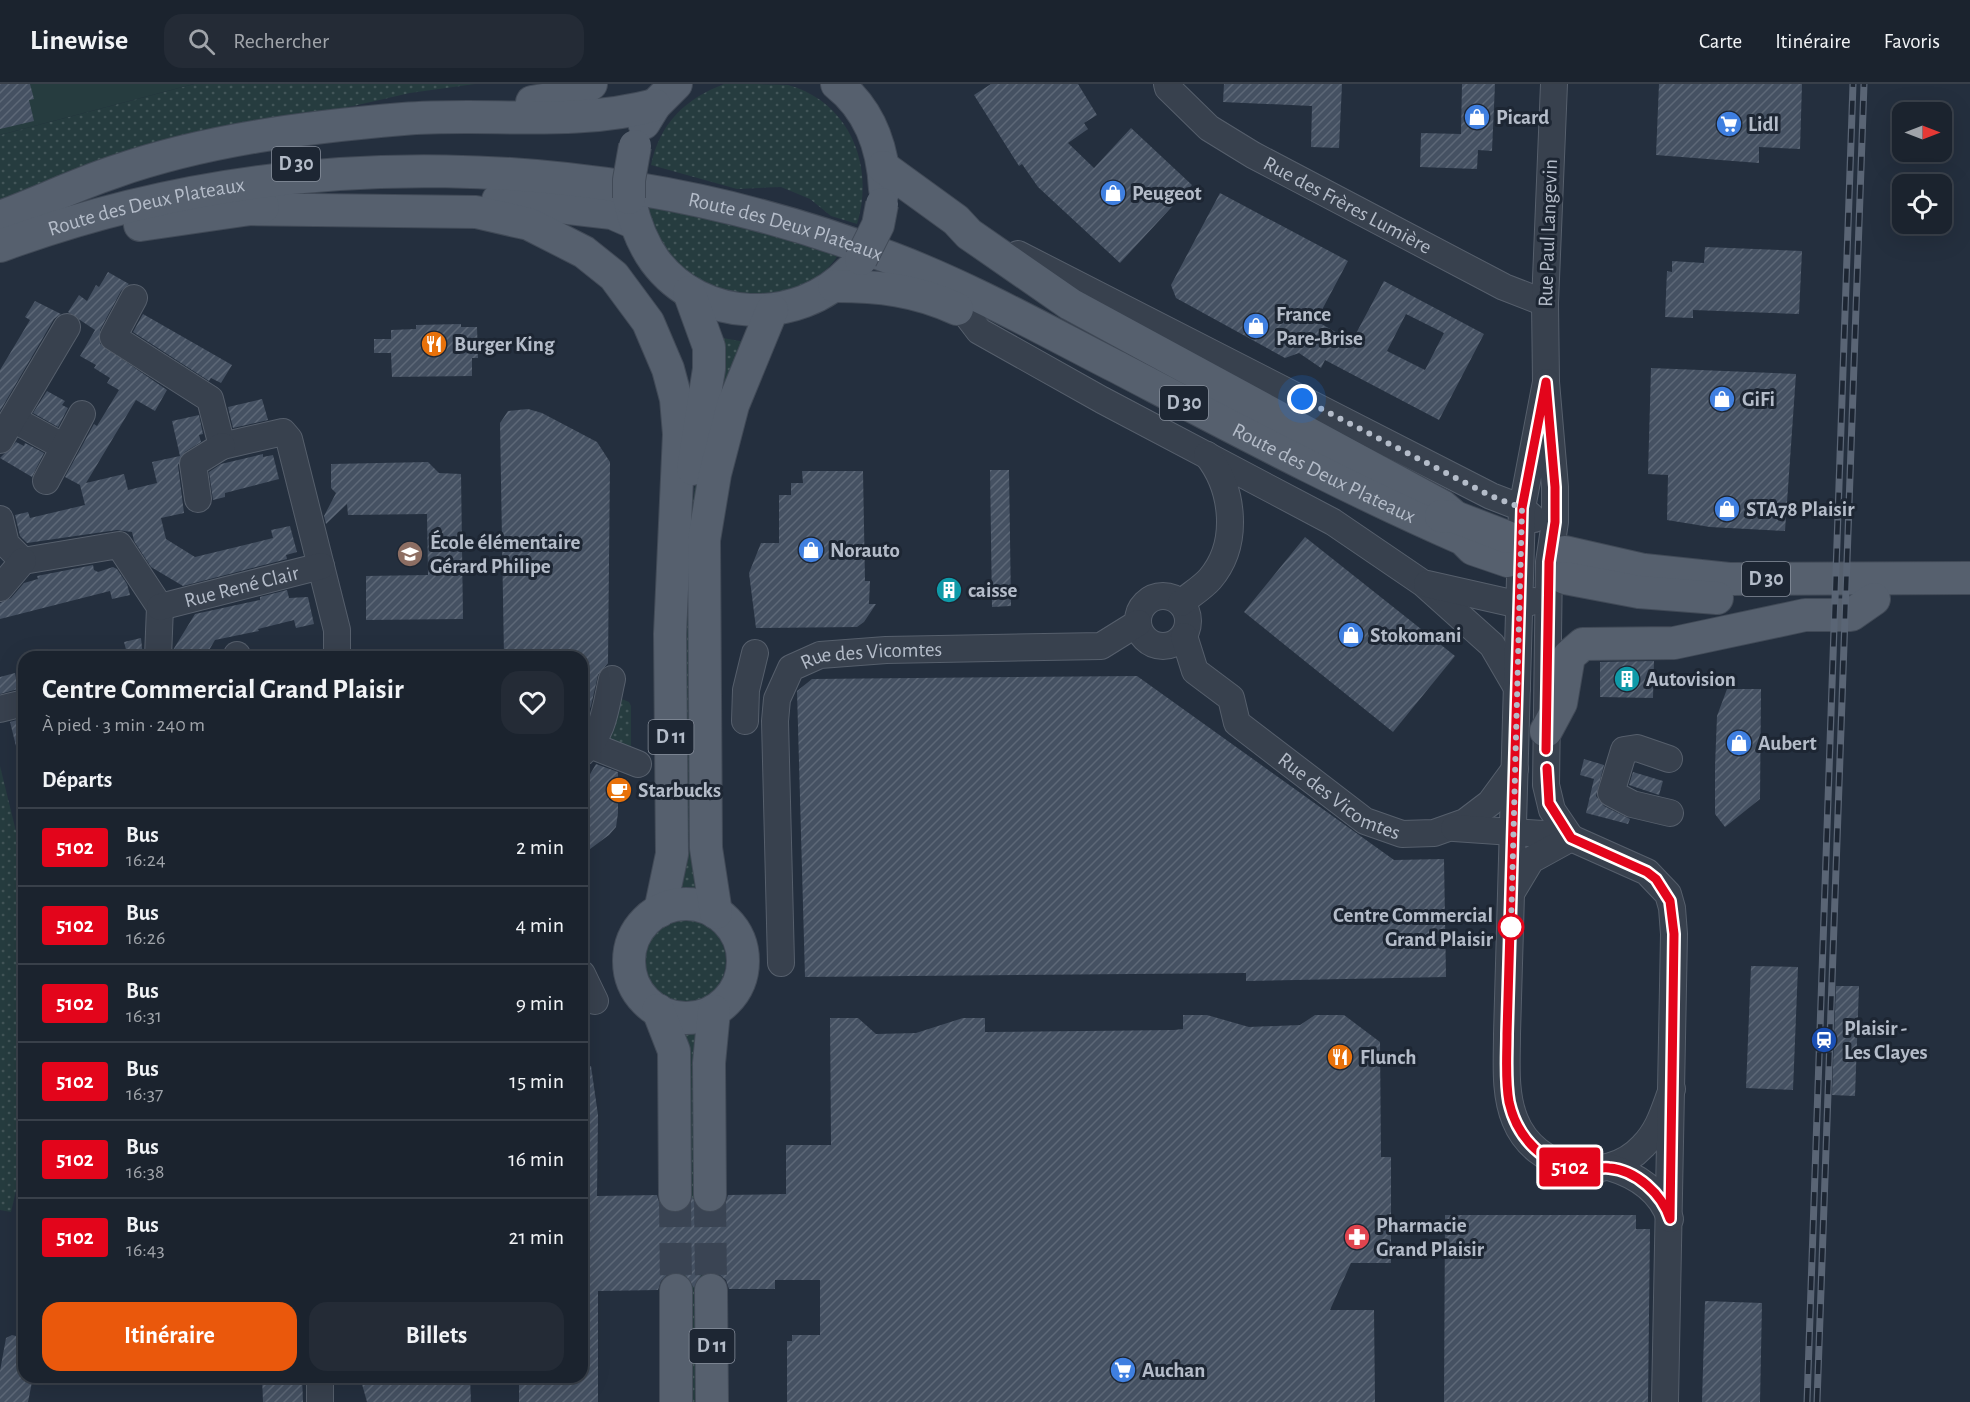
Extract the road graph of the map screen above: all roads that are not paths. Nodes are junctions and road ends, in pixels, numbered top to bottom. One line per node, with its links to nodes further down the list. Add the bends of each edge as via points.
1 (591, 84): 6 (main road, via 559,99 427,109)
2 (1167, 84): 18 (street, Rue des Frères Lumière, via 1209,128 1253,155 1504,287)
3 (1554, 84): 18 (street, Rue Paul Langevin)
4 (847, 88): 7 (main road, via 873,130)
5 (666, 95): 6 (main road, via 618,115); 9 (main road, bridge, via 642,126 635,146 630,171)
6 (405, 119): 10 (main road, via 214,145 114,171)
7 (883, 167): 11 (main road); 15 (main road, bridge, via 878,225 861,259)
8 (243, 209): 9 (main road, via 402,196 465,197 612,213); 14 (main road, via 101,231); 37 (main road, via 476,212 529,224 562,238 614,276 656,337 676,399 679,434)
9 (632, 210): 16 (main road, via 656,262)
10 (0, 218)
11 (956, 220): 30 (street, via 973,225 1007,248); 33 (main road, via 969,234 1070,304 1442,506)
12 (0, 233): 33 (main road, Route des Deux Plateaux / D 30, via 96,201 188,180 375,157 494,159 649,175 779,207 899,246 997,290 1372,484 1439,515)
13 (0, 246): 35 (main road, Route des Deux Plateaux / D 30, via 96,215 188,193 389,170 495,171 650,190 748,213 893,259 993,303 1368,497 1463,539)
14 (0, 263)
15 (834, 286): 19 (main road, via 809,300); 20 (main road, via 894,288 931,297)
16 (689, 292): 19 (main road, via 729,308); 37 (main road, D 11, via 709,348 709,369)
17 (134, 298): 25 (street, via 113,338 210,399)
18 (1545, 303): 22 (street, Rue Paul Langevin)
19 (772, 310): 70 (main road, D 11, via 733,405 715,474 704,540 706,848)
20 (966, 314): 27 (street, via 979,331); 35 (main road, via 1359,505 1458,549)
21 (67, 327): 24 (street)
22 (1546, 382): 28 (street); 39 (street)
23 (82, 414): 26 (street)
24 (6, 429): 26 (street)
25 (222, 446): 31 (street, via 193,464); 38 (street, via 283,432 290,439)
26 (64, 447): 29 (street)
27 (1207, 455): 41 (street, via 1333,522); 45 (street, via 1226,490 1229,532 1210,579)
28 (1530, 459): 30 (street); 32 (street)
29 (46, 481)
30 (1491, 496): 32 (street)
31 (198, 500)
32 (1522, 508): 39 (street, via 1532,515); 46 (street)
33 (1455, 517): 35 (main road, Route des Deux Plateaux / D 30, via 1508,549)
34 (0, 519): 36 (street, via 6,544)
35 (1473, 549)
36 (23, 561): 42 (street); 47 (street, via 119,545)
37 (673, 562): 69 (main road, D 11, via 672,854)
38 (321, 566): 47 (street, Rue René Clair); 51 (street, via 337,630)
39 (1557, 571): 40 (main road, D 30, via 1644,570 1729,579); 43 (main road, D 30, via 1639,592 1718,598); 46 (street, via 1530,603); 58 (street)
40 (1970, 578)
41 (1424, 584): 46 (street); 54 (street, via 1492,645)
42 (0, 588)
43 (1874, 599): 44 (main road, D 30); 58 (main road, via 1851,615 1805,615 1674,643 1583,644 1569,656 1561,703)
44 (1970, 599)
45 (1181, 603): 48 (street, via 1169,596 1155,597 1142,607); 49 (street, via 1189,622)
46 (1520, 605): 54 (street)
47 (160, 607): 50 (street)
48 (1138, 623): 49 (street, via 1143,638 1156,646 1172,645); 71 (street, Rue des Vicomtes, via 1101,646 875,651 820,655 791,668 777,699 775,721)
49 (1184, 636): 65 (street, Rue des Vicomtes, via 1195,671 1231,698 1237,723 1365,821 1408,834 1424,835)
50 (158, 651)
51 (337, 651)
52 (755, 653): 57 (street, via 746,690)
53 (612, 679): 59 (street, via 605,715)
54 (1518, 689): 63 (street)
55 (18, 705): 56 (street)
56 (0, 710)
57 (745, 721)
58 (1546, 731): 67 (street, via 1548,797)
59 (588, 745)
60 (588, 750): 62 (street)
61 (1669, 759): 64 (street, via 1637,748 1624,750 1611,793 1632,804)
62 (638, 764)
63 (1515, 770): 65 (street, Rue des Vicomtes, via 1487,807); 66 (street)
64 (1670, 813)
65 (1454, 828): 66 (street, Rue des Vicomtes)
66 (1513, 833): 67 (street, Rue des Vicomtes); 68 (street)
67 (1571, 838): 68 (street, via 1532,860); 76 (street, via 1647,872 1660,883 1670,901 1674,934)
68 (1511, 893): 77 (street, via 1507,1080 1514,1117 1530,1144 1550,1160 1573,1168)
69 (660, 911): 70 (main road, via 684,904); 74 (main road, via 639,930 630,959 638,990)
70 (716, 913): 75 (main road, via 735,932 743,962 733,994)
71 (781, 963)
72 (588, 986): 73 (street)
73 (595, 1001)
74 (658, 1010): 75 (main road, via 683,1018); 78 (main road, via 674,1051)
75 (714, 1011): 79 (main road, via 709,1063)
76 (1672, 1089): 77 (street, via 1650,1138 1629,1158); 80 (street)
77 (1609, 1167): 80 (street, via 1646,1184)
78 (675, 1195)
79 (711, 1195)
80 (1670, 1219): 87 (street)
81 (676, 1290): 85 (main road, D 11)
82 (711, 1290): 86 (main road, D 11)
83 (320, 1383): 84 (street)
84 (320, 1402)
85 (676, 1402)
86 (712, 1402)
87 (1665, 1402)

